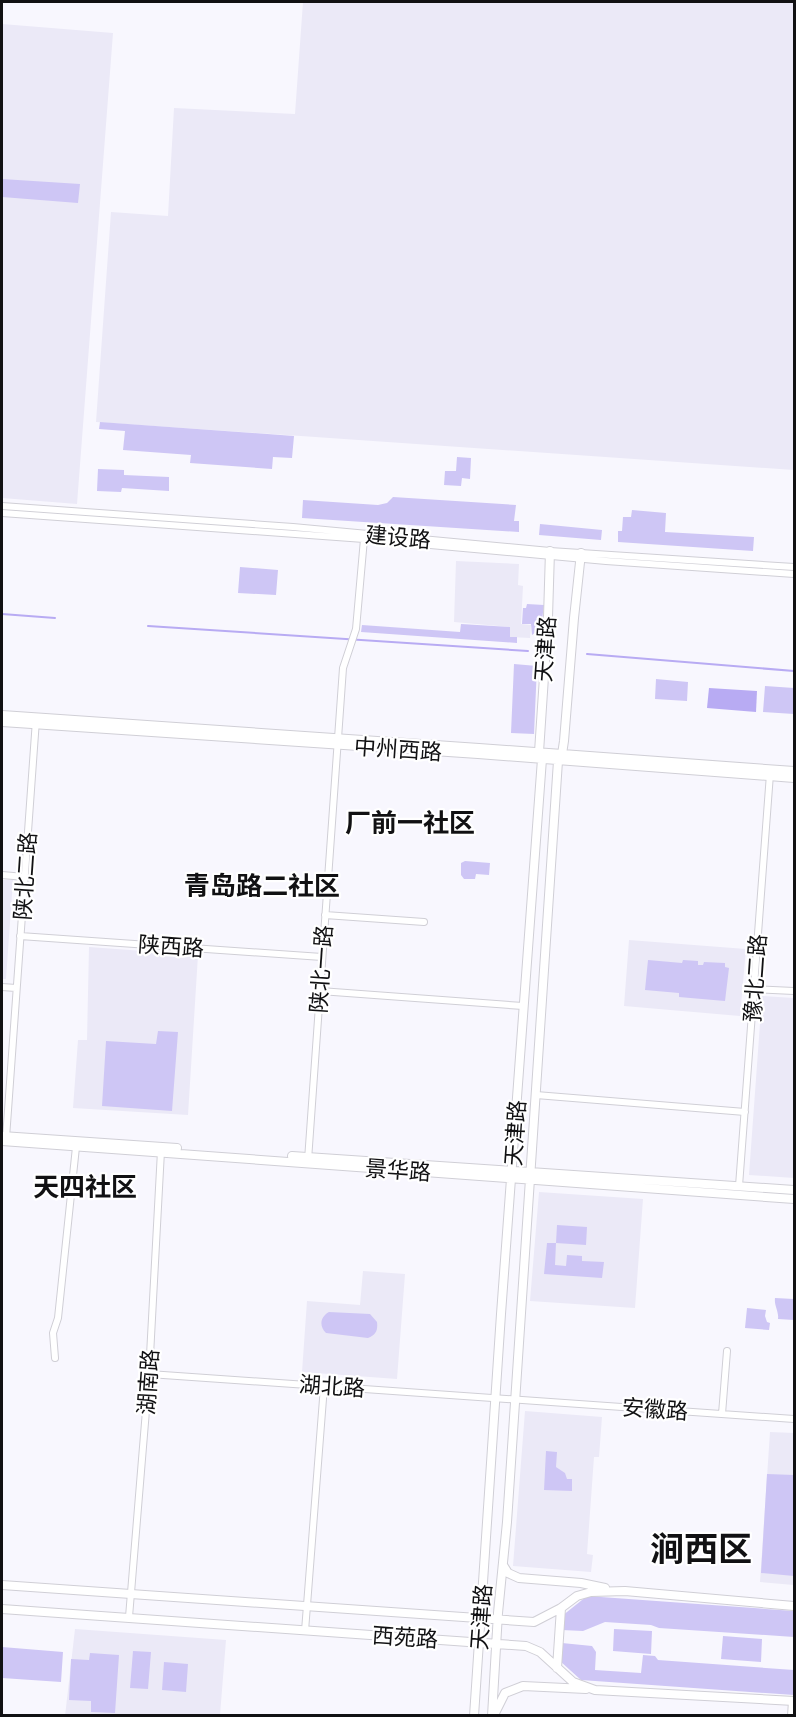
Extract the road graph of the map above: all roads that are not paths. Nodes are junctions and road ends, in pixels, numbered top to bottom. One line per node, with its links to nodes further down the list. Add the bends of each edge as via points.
1 (2, 506): 4 (street, 建设路, via 293,527)
2 (2, 513): 3 (street, 建设路)
3 (364, 539): 4 (street, 建设路); 11 (street, 陕北一路, via 356,629 343,668)
4 (550, 554): 5 (street, 建设路); 12 (main road, 天津路)
5 (580, 556): 6 (street, 建设路); 7 (street, 建设路); 13 (main road, 天津路)
6 (795, 567)
7 (795, 574)
8 (2, 715): 9 (main road, 中州西路)
9 (36, 721): 10 (main road, 中州西路); 11 (main road, 中州西路); 18 (street, 陕北二路)
10 (2, 722)
11 (337, 742): 12 (main road, 中州西路); 19 (street, 陕北一路)
12 (540, 756): 13 (main road, 中州西路); 28 (main road, 天津路)
13 (560, 757): 15 (main road, 中州西路); 29 (main road, 天津路)
14 (795, 771): 15 (main road, 中州西路)
15 (770, 773): 16 (main road, 中州西路); 25 (street, 豫北二路)
16 (795, 778)
17 (2, 875): 18 (street)
18 (25, 877): 21 (street, 陕北二路)
19 (325, 915): 20 (street); 22 (street, 陕北一路)
20 (424, 922)
21 (20, 936): 22 (street, 陕西路); 24 (street, 陕北二路)
22 (322, 957): 26 (street, 陕北一路)
23 (2, 987): 24 (street)
24 (16, 988): 31 (street, 陕北二路)
25 (754, 989): 27 (street); 30 (street, 豫北二路)
26 (320, 991): 28 (street); 34 (street, 陕北一路)
27 (795, 991)
28 (524, 1006): 35 (main road, 天津路)
29 (536, 1095): 30 (street); 36 (main road, 天津路)
30 (745, 1112): 37 (street, 豫北二路)
31 (4, 1139): 32 (main road, 景华路); 33 (main road, 景华路)
32 (76, 1147): 33 (main road, 景华路); 41 (street, via 58,1318 53,1332)
33 (161, 1150): 34 (main road, 景华路); 42 (street, 湖南路)
34 (308, 1160): 35 (main road, 景华路)
35 (512, 1174): 36 (main road, 景华路); 44 (main road, 天津路)
36 (530, 1175): 37 (main road, 景华路); 39 (main road, 景华路); 45 (main road, 天津路)
37 (739, 1186): 38 (main road, 景华路)
38 (795, 1190)
39 (795, 1199)
40 (727, 1352): 46 (street)
41 (55, 1358)
42 (149, 1374): 43 (street, 湖北路); 51 (street, 湖南路)
43 (324, 1386): 44 (street, 湖北路); 52 (street)
44 (496, 1398): 45 (street, 湖北路); 57 (main road, 天津路)
45 (515, 1400): 46 (street, 安徽路); 48 (main road, 天津路)
46 (722, 1414): 47 (street, 安徽路)
47 (795, 1419)
48 (503, 1565): 50 (main road, via 508,1573 519,1578 581,1583); 58 (main road, 天津路)
49 (2, 1585): 51 (main road, 西苑路)
50 (625, 1592): 53 (main road, 西苑路); 54 (main road, 西苑路, via 591,1592 577,1596)
51 (131, 1594): 52 (main road, 西苑路); 56 (street, 湖南路)
52 (307, 1606): 57 (main road, 西苑路); 59 (street)
53 (795, 1606)
54 (561, 1608): 58 (main road, 西苑路, via 534,1622); 62 (main road)
55 (2, 1609): 56 (main road, 西苑路)
56 (129, 1617): 59 (main road, 西苑路)
57 (481, 1619): 58 (main road, 西苑路); 60 (main road, 天津路)
58 (497, 1620): 61 (main road, 天津路)
59 (305, 1631): 60 (main road, 西苑路)
60 (479, 1642): 61 (main road, 西苑路); 65 (main road, 天津路)
61 (496, 1643): 62 (main road, 西苑路, via 526,1646 540,1652); 66 (main road, 天津路)
62 (557, 1668): 63 (main road, 西苑路, via 573,1682)
63 (595, 1690): 64 (main road, 西苑路); 66 (main road, via 523,1686 505,1693)
64 (793, 1701): 67 (street)
65 (474, 1716)
66 (493, 1716)
67 (791, 1716)

